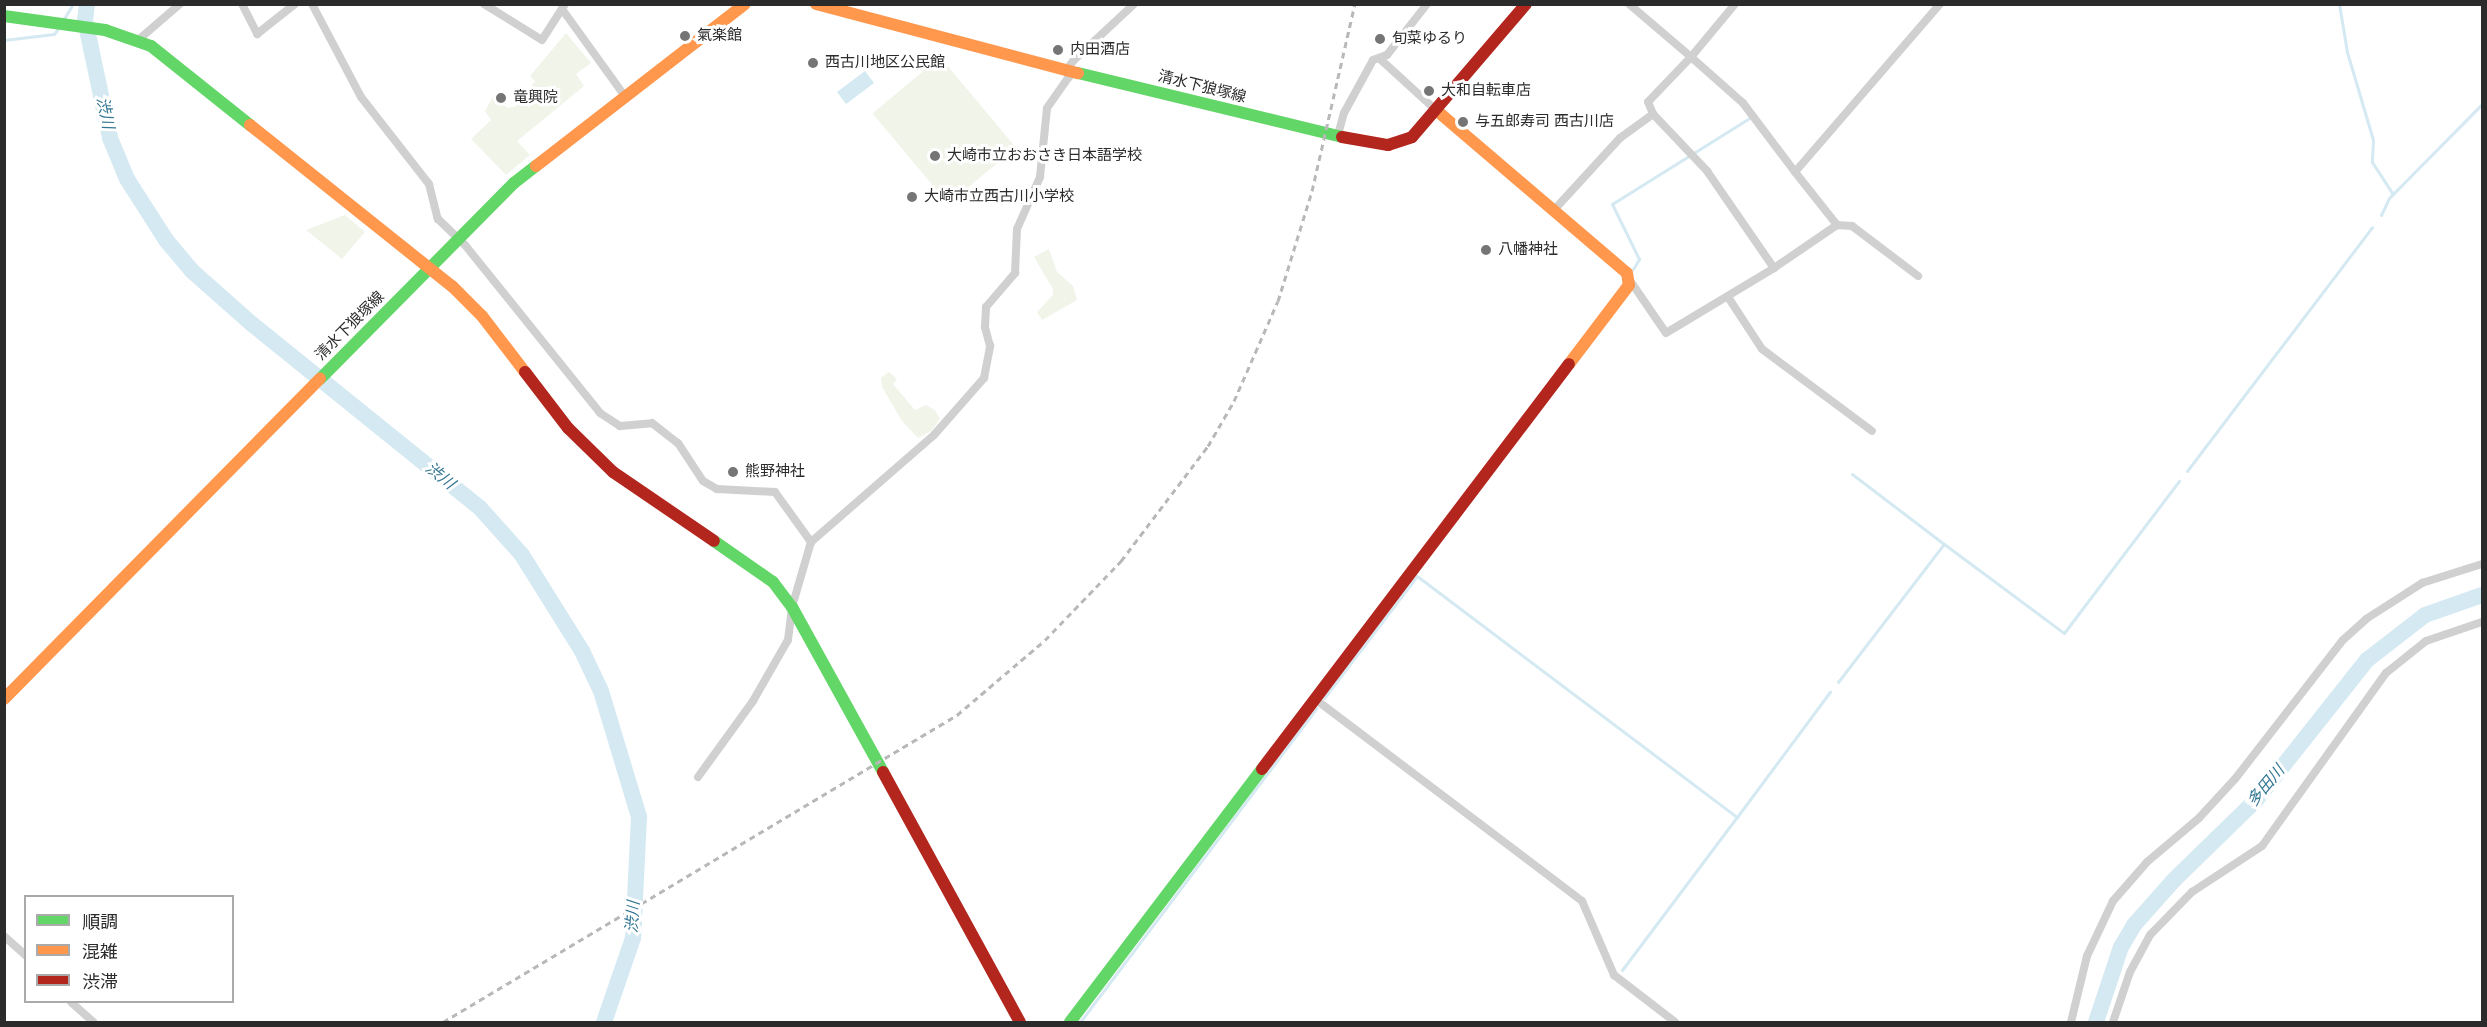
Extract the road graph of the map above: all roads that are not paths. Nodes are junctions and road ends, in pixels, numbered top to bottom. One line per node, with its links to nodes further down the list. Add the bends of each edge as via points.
1 (180, 4): 16 (street)
2 (242, 4): 3 (street, via 257,34)
3 (295, 4)
4 (312, 4): 27 (street, via 361,97 429,184 438,219)
5 (484, 4): 14 (street, via 542,40)
6 (745, 4): 20 (street, 清水下狼塚線)
7 (816, 4): 19 (street, 清水下狼塚線)
8 (1134, 4): 19 (street)
9 (1427, 4): 18 (street, via 1387,55)
10 (1526, 4): 21 (street, 清水下狼塚線)
11 (1629, 4): 17 (street)
12 (1735, 4): 17 (street)
13 (1940, 4): 24 (street)
14 (564, 7): 20 (street)
15 (4, 16): 16 (street, via 105,30)
16 (137, 41): 28 (street, via 151,46)
17 (1691, 57): 22 (street, via 1648,102); 24 (street, via 1743,103)
18 (1379, 58): 21 (street); 23 (street, via 1373,60 1349,104)
19 (1067, 69): 23 (street, 清水下狼塚線); 34 (street, via 1069,77 1047,108 1040,177 1017,229 1015,273 986,307 985,327 990,346 984,378 934,435)
20 (624, 95): 27 (street, 清水下狼塚線, via 514,183)
21 (1436, 110): 23 (street, 清水下狼塚線, via 1412,137 1398,144 1379,145); 25 (street)
22 (1653, 114): 25 (street, via 1620,138); 29 (street, via 1691,154)
23 (1338, 135)
24 (1795, 172): 26 (street)
25 (1554, 210): 31 (street, via 1627,273)
26 (1837, 225): 29 (street); 30 (street, via 1852,226)
27 (459, 240): 28 (street, 清水下狼塚線); 34 (street, via 612,424 629,427 652,423 678,443 703,481 717,489 776,492)
28 (430, 267): 36 (street, via 482,316 589,451 613,472 773,582); 38 (street, 清水下狼塚線)
29 (1774, 268): 32 (street)
30 (1918, 276)
31 (1629, 279): 32 (street, via 1666,333); 39 (street, via 1629,285)
32 (1728, 297): 33 (street, via 1762,349)
33 (1872, 431)
34 (811, 542): 36 (street)
35 (2482, 564): 48 (street, via 2422,583 2366,619 2343,640 2235,779 2199,818 2147,862 2113,901 2087,956)
36 (792, 607): 40 (street, via 788,640 753,701); 45 (street)
37 (2482, 622): 49 (street, via 2426,641 2386,673 2262,846 2192,892 2150,935 2130,972)
38 (4, 699)
39 (1315, 699): 46 (street); 47 (street, via 1582,901 1614,975)
40 (698, 777)
41 (4, 936): 42 (street)
42 (24, 954)
43 (73, 1003): 44 (street)
44 (93, 1023)
45 (1020, 1023)
46 (1070, 1023)
47 (1675, 1023)
48 (2071, 1023)
49 (2113, 1023)

